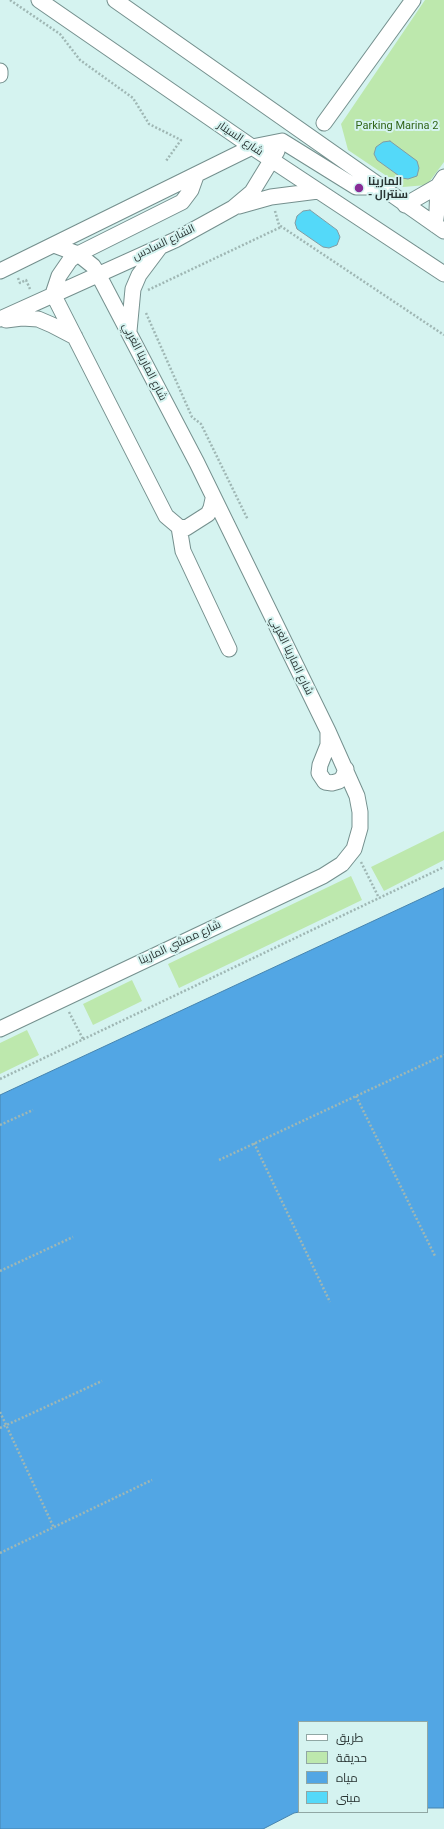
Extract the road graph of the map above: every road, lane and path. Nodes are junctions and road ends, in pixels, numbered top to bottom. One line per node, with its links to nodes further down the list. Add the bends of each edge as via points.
1 (10, 0): 12 (path, via 60,34 80,60 133,98 149,124 181,140)
2 (39, 0): 10 (street, شارع السينار)
3 (115, 0): 8 (street)
4 (413, 0): 7 (street)
5 (0, 71): 6 (street)
6 (0, 75)
7 (324, 123)
8 (293, 125): 9 (street, الشارع السادس); 15 (street)
9 (282, 142): 10 (street); 11 (street, الشارع السادس); 15 (street, via 356,187)
10 (252, 147): 11 (street, شارع السينار); 13 (street)
11 (272, 160): 16 (street, شارع السينار); 19 (street, الشارع السادس, via 252,192)
12 (166, 161)
13 (196, 176): 22 (street); 24 (street, via 192,190 176,206)
14 (441, 181): 18 (street); 21 (street, via 437,211)
15 (380, 186): 18 (street)
16 (318, 191): 17 (street); 27 (street, شارع السينار)
17 (271, 197): 19 (street); 20 (path, via 278,225)
18 (405, 204): 21 (street)
19 (233, 208): 23 (street, الشارع السادس)
20 (281, 227): 28 (path); 34 (path)
21 (439, 228)
22 (54, 245): 24 (street, شارع المارينا الغربي); 25 (street)
23 (161, 245): 26 (street, الشارع السادس); 33 (street, via 139,275 133,289)
24 (78, 254): 26 (street, شارع المارينا الغربي, via 93,266); 29 (street, via 70,260 59,276)
25 (6, 268): 30 (path, via 20,283 26,280)
26 (98, 274): 29 (street, الشارع السادس); 33 (street, شارع المارينا الغربي)
27 (444, 274)
28 (146, 292)
29 (53, 294): 30 (street, الشارع السادس); 35 (street)
30 (36, 302): 32 (street, الشارع السادس)
31 (144, 308): 37 (path, via 192,417 201,424)
32 (0, 319): 35 (street, via 38,319)
33 (129, 332): 36 (street, شارع المارينا الغربي)
34 (444, 335)
35 (74, 337): 39 (street, via 159,505 166,516)
36 (213, 499): 38 (street, via 208,514); 40 (street, شارع المارينا الغربي)
37 (248, 520)
38 (197, 522): 39 (street, via 186,528); 40 (street, via 215,527)
39 (179, 527): 41 (street, via 183,551)
40 (232, 538): 42 (street, شارع المارينا الغربي)
41 (229, 649)
42 (328, 731): 43 (street, شارع المارينا الغربي); 43 (street, via 328,745 319,773 325,782 332,783 339,781)
43 (346, 769): 44 (street, شارع المارينا الغربي, via 360,812 360,828)
44 (354, 849): 46 (path); 47 (street, شارع ممشي المارينا, via 342,864 323,876)
45 (444, 867): 46 (path)
46 (379, 898): 49 (path)
47 (63, 999): 48 (street, شارع ممشي المارينا); 49 (path)
48 (0, 1028)
49 (83, 1039): 51 (path)
50 (444, 1055): 52 (path)
51 (0, 1079)
52 (356, 1096): 55 (path); 58 (path)
53 (33, 1110): 54 (path)
54 (0, 1125)
55 (254, 1143): 56 (path); 60 (path)
56 (219, 1160)
57 (73, 1237): 59 (path)
58 (435, 1256)
59 (0, 1271)
60 (330, 1302)
61 (102, 1381): 63 (path)
62 (0, 1412): 63 (path)
63 (6, 1425): 64 (path); 66 (path)
64 (0, 1428)
65 (152, 1480): 66 (path)
66 (54, 1528): 67 (path)
67 (0, 1553)

